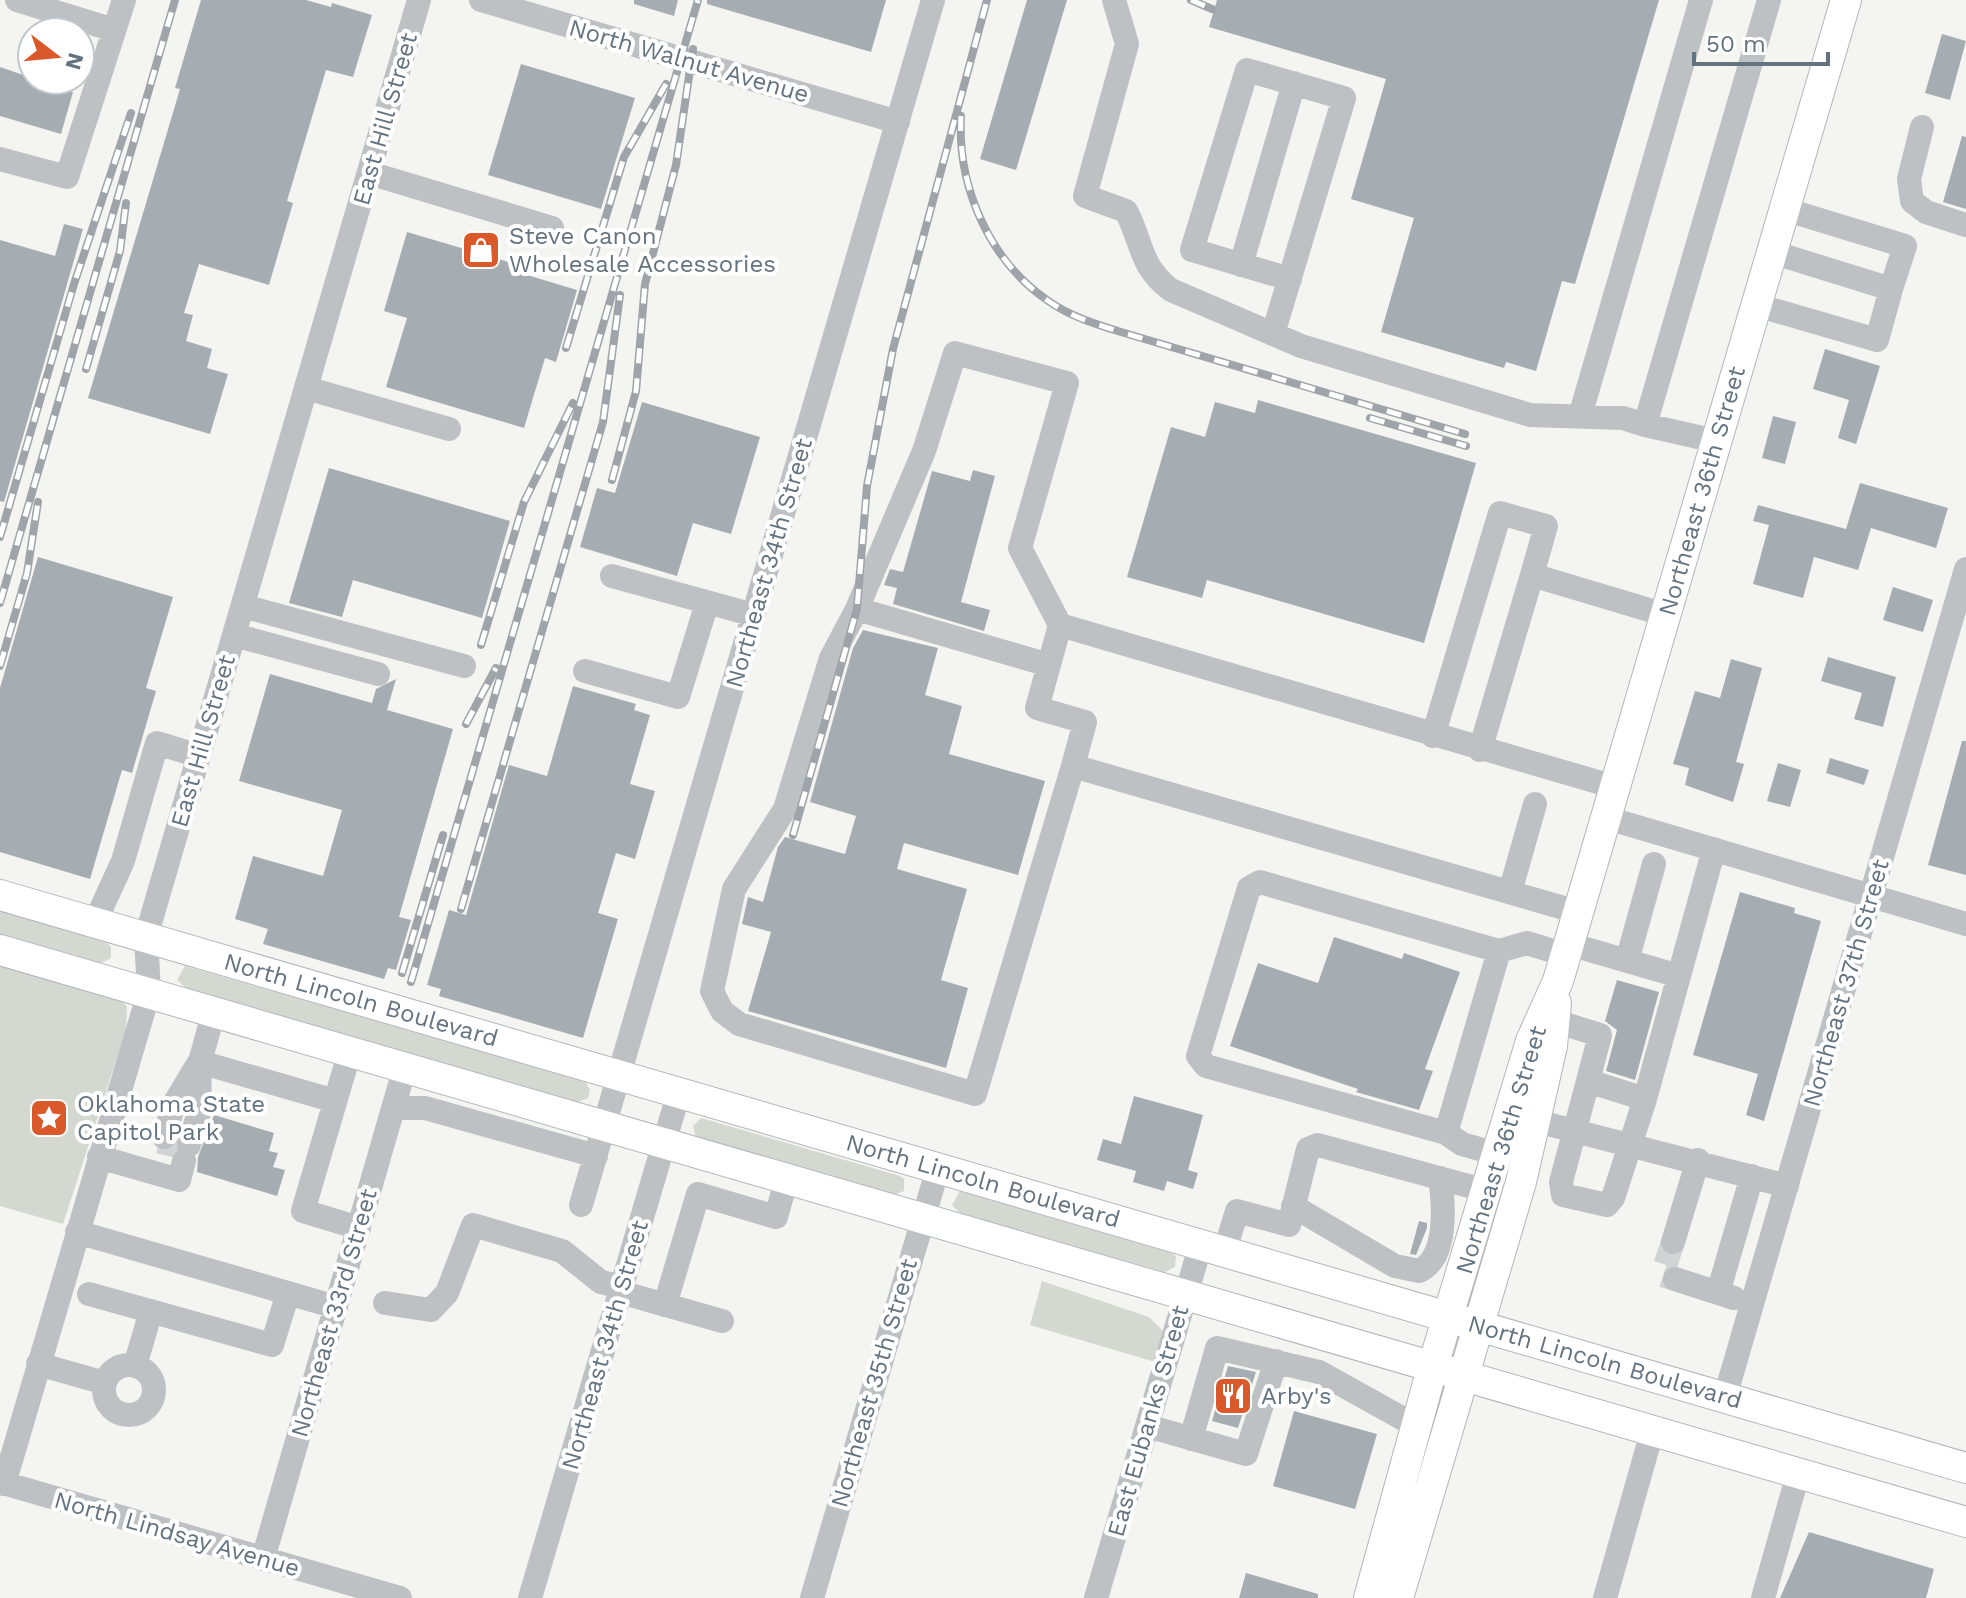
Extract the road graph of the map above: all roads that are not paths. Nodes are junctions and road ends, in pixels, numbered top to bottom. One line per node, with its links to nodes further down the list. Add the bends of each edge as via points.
1 (17, 0): 10 (street)
2 (124, 0): 10 (street)
3 (419, 0): 15 (street, East Hill Street)
4 (481, 0): 12 (street, North Walnut Avenue)
5 (933, 0): 12 (street, Northeast 34th Street)
6 (1114, 0): 24 (street, via 1127,44 1085,196 1126,211 1149,271 1171,290)
7 (1701, 0): 26 (street)
8 (1769, 0): 27 (street)
9 (1846, 0): 16 (main road, Northeast 36th Street)
10 (114, 30): 14 (street, via 67,177)
11 (1294, 83): 20 (street); 20 (street, via 1247,70 1192,250); 21 (street, via 1344,98)
12 (898, 122): 36 (street, Northeast 34th Street)
13 (1922, 127): 17 (street, via 1909,179 1912,201 1926,212)
14 (0, 159)
15 (369, 173): 18 (street); 25 (street, East Hill Street)
16 (1784, 209): 19 (main road, Northeast 36th Street); 22 (street, via 1905,246)
17 (1966, 225)
18 (552, 228)
19 (1772, 252): 22 (street); 23 (main road, Northeast 36th Street)
20 (1241, 265): 21 (street)
21 (1290, 279): 24 (street)
22 (1891, 289): 23 (street, via 1877,340)
23 (1756, 305): 29 (main road, Northeast 36th Street)
24 (1273, 334): 26 (street, via 1530,415)
25 (306, 388): 28 (street); 34 (street, East Hill Street)
26 (1580, 416): 27 (street)
27 (1645, 425): 29 (street)
28 (449, 429)
29 (1716, 441): 37 (main road, Northeast 36th Street)
30 (1966, 569): 54 (street, Northeast 37th Street)
31 (1532, 575): 37 (street); 44 (street, via 1546,526 1500,513); 45 (street)
32 (612, 576): 33 (street)
33 (707, 603): 36 (street); 42 (street, via 678,697)
34 (243, 606): 39 (street, East Hill Street); 41 (street)
35 (857, 609): 38 (street, via 924,451 955,353 1067,383 1020,548); 40 (street); 47 (street, via 831,658 785,809 734,889 712,991 722,1011 739,1024 975,1094)
36 (754, 615): 71 (street, Northeast 34th Street)
37 (1666, 615): 48 (main road, Northeast 36th Street)
38 (1060, 625): 40 (street); 44 (street)
39 (234, 635): 43 (street); 46 (street, East Hill Street)
40 (1049, 665): 47 (street, via 1037,708 1085,722)
41 (464, 666)
42 (585, 671)
43 (378, 674)
44 (1433, 736): 45 (street)
45 (1480, 750): 48 (street)
46 (199, 756): 57 (street, via 157,743 123,861); 59 (street, East Hill Street)
47 (1073, 766): 53 (street)
48 (1615, 787): 50 (main road, Northeast 36th Street)
49 (1535, 804): 53 (street)
50 (1607, 818): 51 (street); 56 (main road, Northeast 36th Street)
51 (1714, 849): 54 (street); 64 (street)
52 (1654, 864): 63 (street)
53 (1510, 892): 56 (street)
54 (1872, 894): 58 (street); 91 (street, Northeast 37th Street)
55 (0, 895): 57 (main road, North Lincoln Boulevard)
56 (1578, 912): 62 (main road, Northeast 36th Street)
57 (95, 922): 59 (main road, North Lincoln Boulevard)
58 (1966, 924)
59 (146, 937): 65 (street, East Hill Street); 71 (main road, North Lincoln Boulevard)
60 (0, 950): 65 (main road)
61 (1499, 951): 62 (street, via 1527,943); 80 (street); 80 (street, via 1260,882 1249,888 1198,1056 1206,1066)
62 (1564, 960): 63 (street); 67 (main road, Northeast 36th Street); 83 (main road, Northeast 36th Street, via 1531,1041)
63 (1627, 961): 64 (street)
64 (1679, 976): 74 (street)
65 (149, 992): 66 (main road); 85 (street, East Hill Street)
66 (214, 1011): 68 (main road); 69 (street)
67 (1555, 1021): 72 (street, via 1600,1035); 77 (main road, Northeast 36th Street)
68 (350, 1051): 70 (main road); 75 (street)
69 (200, 1062): 75 (street); 85 (street, via 174,1104 171,1156)
70 (405, 1067): 76 (street, Northeast 33rd Street); 78 (main road)
71 (620, 1075): 73 (main road, North Lincoln Boulevard); 78 (street, Northeast 34th Street)
72 (1588, 1081): 74 (street); 79 (street)
73 (679, 1092): 81 (street, Northeast 34th Street); 87 (main road, North Lincoln Boulevard)
74 (1645, 1099): 82 (street)
75 (335, 1101): 96 (street, via 303,1211)
76 (394, 1108): 84 (street, via 425,1108); 96 (street, Northeast 33rd Street)
77 (1536, 1121): 79 (street); 113 (main road, Northeast 36th Street)
78 (605, 1126): 81 (main road); 84 (street, Northeast 34th Street)
79 (1575, 1131): 82 (street); 82 (street, via 1561,1182 1563,1195 1592,1202 1607,1205 1613,1198)
80 (1446, 1133): 83 (street, via 1462,1144)
81 (664, 1142): 89 (main road); 101 (street, Northeast 34th Street)
82 (1631, 1144): 86 (street)
83 (1497, 1154): 92 (main road, Northeast 36th Street)
84 (596, 1156): 93 (street, Northeast 34th Street)
85 (99, 1157): 97 (street, East Hill Street)
86 (1698, 1160): 88 (street); 98 (street)
87 (938, 1168): 95 (street, Northeast 35th Street); 99 (main road, North Lincoln Boulevard)
88 (1752, 1176): 91 (street); 103 (street)
89 (787, 1178): 95 (main road); 108 (street, via 776,1217 698,1194)
90 (1440, 1178): 92 (street); 94 (street, via 1318,1145 1308,1149); 94 (street, via 1441,1232 1433,1258 1419,1271 1395,1266)
91 (1787, 1186): 107 (street, Northeast 37th Street)
92 (1487, 1191): 111 (main road, Northeast 36th Street)
93 (581, 1205)
94 (1293, 1206): 99 (street, East Eubanks Street, via 1289,1225 1237,1211)
95 (922, 1218): 105 (main road); 132 (street, Northeast 35th Street)
96 (359, 1228): 109 (street, Northeast 33rd Street)
97 (77, 1232): 102 (street); 115 (street, East Hill Street)
98 (1673, 1242)
99 (1213, 1247): 105 (street, East Eubanks Street); 111 (main road, North Lincoln Boulevard)
100 (1675, 1279): 103 (street)
101 (621, 1290): 106 (street, via 601,1282 562,1251 473,1225 447,1293 431,1310); 108 (street); 131 (street, Northeast 34th Street)
102 (288, 1293): 109 (street); 110 (street, via 272,1345)
103 (1718, 1293): 107 (street)
104 (89, 1294): 110 (street)
105 (1185, 1294): 117 (main road); 121 (street, East Eubanks Street)
106 (385, 1303)
107 (1752, 1304): 120 (street, Northeast 37th Street)
108 (665, 1305): 112 (street)
109 (336, 1307): 129 (street, Northeast 33rd Street)
110 (151, 1311): 116 (street)
111 (1450, 1316): 113 (main road, North Lincoln Boulevard); 117 (main road, Northeast 36th Street)
112 (722, 1321)
113 (1479, 1324): 118 (main road, Northeast 36th Street); 120 (main road, North Lincoln Boulevard)
114 (1276, 1361): 122 (street, via 1319,1372); 124 (street, via 1246,1454); 124 (street, via 1217,1348)
115 (38, 1364): 119 (street); 127 (street, East Hill Street)
116 (135, 1366): 119 (street, via 114,1369); 119 (street, via 153,1382 153,1398 143,1410 128,1415 114,1410 105,1397)
117 (1432, 1369): 118 (main road); 122 (main road, Northeast 36th Street)
118 (1462, 1377): 123 (main road); 135 (main road, Northeast 36th Street)
119 (105, 1383)
120 (1725, 1397): 125 (main road, North Lincoln Boulevard)
121 (1147, 1426): 124 (street); 133 (street, East Eubanks Street)
122 (1416, 1426): 134 (main road, Northeast 36th Street)
123 (1652, 1432): 126 (main road); 136 (street)
124 (1191, 1439)
125 (1966, 1468)
126 (1798, 1474): 128 (main road); 137 (street)
127 (2, 1483): 129 (street, North Lindsay Avenue)
128 (1966, 1521)
129 (263, 1559): 130 (street, North Lindsay Avenue)
130 (400, 1598)
131 (530, 1598)
132 (812, 1598)
133 (1096, 1598)
134 (1369, 1598)
135 (1398, 1598)
136 (1605, 1598)
137 (1763, 1598)

